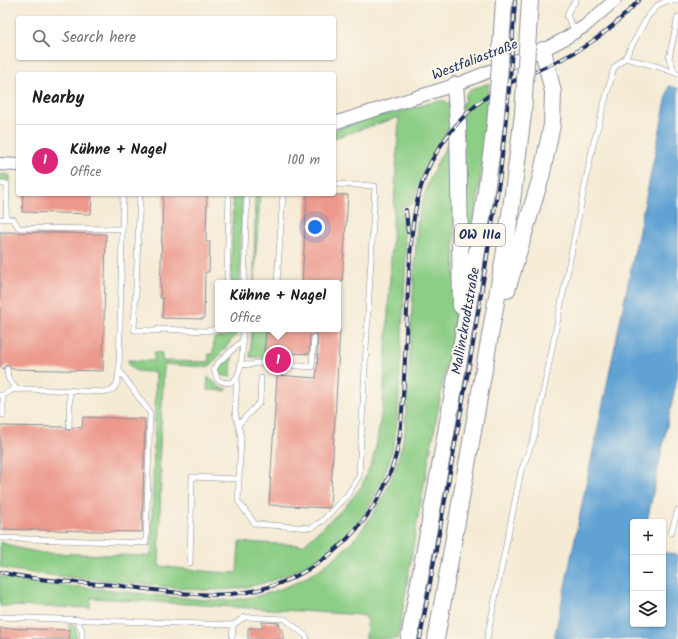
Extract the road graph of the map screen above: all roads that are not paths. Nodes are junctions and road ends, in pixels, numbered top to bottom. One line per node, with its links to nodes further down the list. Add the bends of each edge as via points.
1 (504, 0): 32 (highway, Mallinckrodtstraße / OW IIIa, bridge, via 495,125)
2 (530, 0): 33 (highway, Mallinckrodtstraße, bridge, via 523,114 512,201)
3 (576, 0): 7 (lane, via 567,16)
4 (615, 0): 7 (street, Westfaliastraße)
5 (678, 1): 9 (lane, via 666,1 658,5 648,16)
6 (678, 17): 10 (lane, via 669,58)
7 (575, 32): 8 (street, Westfaliastraße)
8 (543, 50): 11 (street, Westfaliastraße); 33 (highway, via 553,92 552,125 530,214)
9 (625, 58): 10 (lane); 60 (lane, via 614,68 593,145 534,438 522,471)
10 (676, 74)
11 (455, 85): 12 (street, Westfaliastraße); 32 (highway)
12 (336, 122)
13 (0, 164): 14 (street)
14 (16, 165)
15 (0, 184): 23 (lane, via 7,184)
16 (336, 184): 45 (lane, via 375,186 359,476 340,503 311,528 255,524 238,501)
17 (123, 196): 24 (lane)
18 (140, 196): 28 (lane, via 134,330 207,331)
19 (229, 196): 25 (lane)
20 (247, 196): 26 (lane)
21 (283, 196): 27 (lane)
22 (0, 219): 23 (lane)
23 (6, 219): 24 (lane, via 13,219 18,228)
24 (122, 229): 36 (lane)
25 (227, 280)
26 (244, 280)
27 (277, 280)
28 (215, 329)
29 (243, 332): 31 (lane)
30 (314, 337): 34 (lane, via 312,367)
31 (242, 341): 34 (lane); 37 (lane, via 214,369 217,379 222,382 228,383)
32 (462, 344): 57 (highway, Mallinckrodtstraße / OW IIIa)
33 (487, 350): 50 (highway, Mallinckrodtstraße)
34 (240, 364): 37 (lane)
35 (7, 369): 39 (lane, via 10,383)
36 (119, 370): 40 (lane, via 117,385 108,392); 48 (lane, via 150,413 146,543)
37 (237, 378): 43 (lane, via 235,412)
38 (261, 378): 43 (lane, via 260,402)
39 (18, 390): 40 (lane); 41 (lane)
40 (70, 390): 44 (lane)
41 (2, 395): 42 (lane)
42 (3, 415)
43 (238, 425): 45 (lane, via 241,437)
44 (69, 427)
45 (239, 479): 49 (lane, via 192,477)
46 (678, 510): 47 (lane)
47 (671, 533)
48 (0, 538)
49 (190, 563)
50 (450, 566): 58 (highway, Mallinckrodtstraße); 59 (highway)
51 (0, 617): 52 (lane)
52 (76, 619): 53 (lane); 54 (lane, via 82,630)
53 (233, 625): 55 (lane); 56 (lane, via 245,617 285,618)
54 (82, 639)
55 (232, 639)
56 (307, 639)
57 (409, 639)
58 (436, 639)
59 (446, 639)
60 (487, 639)

